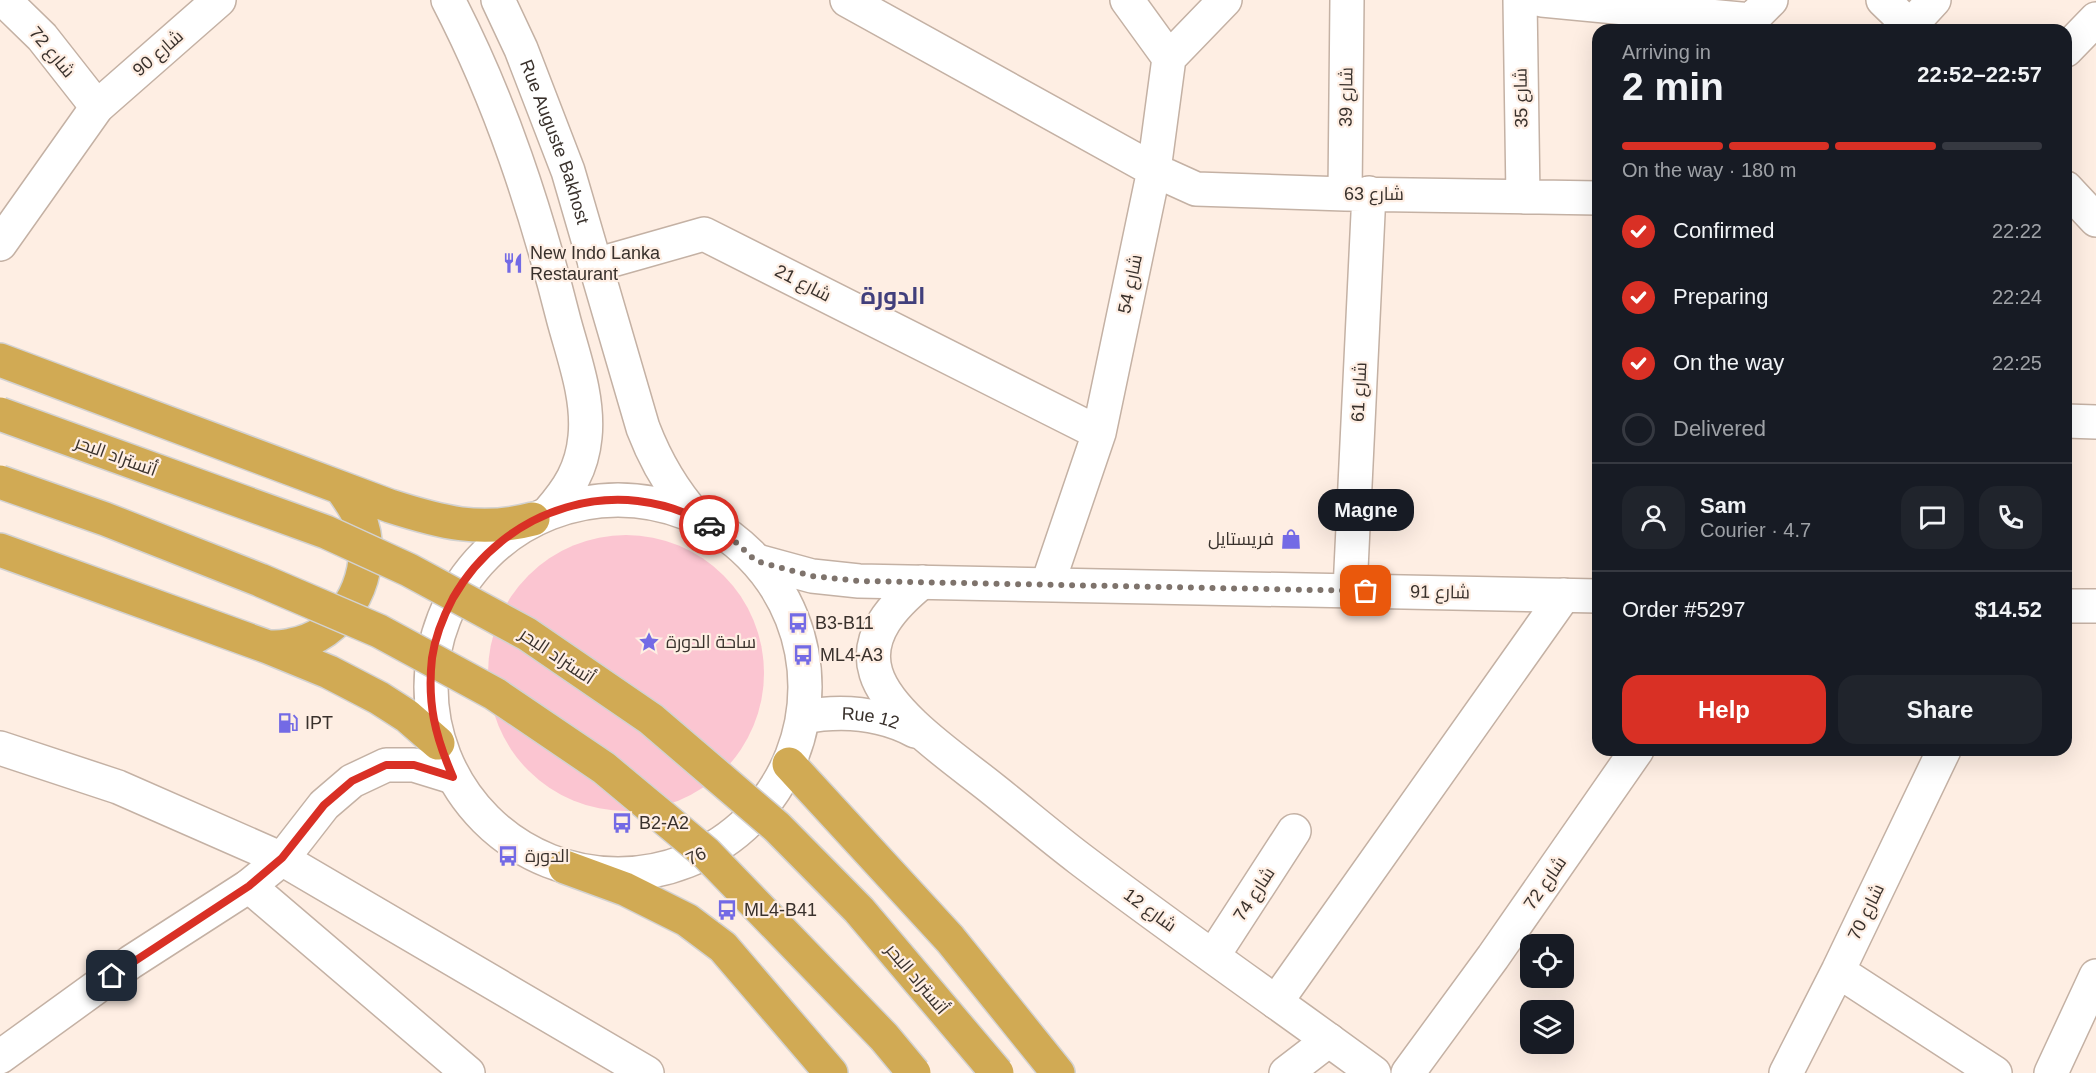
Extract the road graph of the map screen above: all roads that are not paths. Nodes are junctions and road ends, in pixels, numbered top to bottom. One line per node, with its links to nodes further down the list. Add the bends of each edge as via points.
1 (4, 0): 19 (street, شارع 72, via 42,37)
2 (219, 0): 19 (street, شارع 90)
3 (448, 0): 33 (street, via 518,160 582,389 585,434 574,480)
4 (498, 0): 25 (street, Rue Auguste Bakhost, via 568,171)
5 (847, 0): 20 (street, شارع 63)
6 (1127, 0): 18 (street)
7 (1225, 0): 18 (street)
8 (1347, 0): 21 (street, شارع 39)
9 (1520, 0): 22 (street, شارع 35)
10 (1542, 0): 13 (street)
11 (1883, 0): 15 (street)
12 (1934, 0): 16 (street)
13 (1758, 17)
14 (2096, 19): 17 (street)
15 (1908, 24)
16 (1915, 24)
17 (2072, 44)
18 (1169, 58): 20 (street, شارع 54)
19 (97, 107): 24 (street, شارع 90)
20 (1154, 170): 21 (street, شارع 63, via 1196,189); 30 (street, شارع 54)
21 (1357, 194): 22 (street, شارع 63); 39 (street, شارع 61)
22 (1522, 197): 23 (street, شارع 63)
23 (1592, 198)
24 (0, 243)
25 (595, 265): 30 (street, شارع 21, via 704,234); 34 (street, Rue Auguste Bakhost, via 652,453)
26 (0, 360): 32 (highway)
27 (0, 414): 67 (highway, أتستراد البحر, bridge, via 326,532 409,570 527,633 651,719 777,827 859,910)
28 (2072, 422): 29 (street)
29 (2096, 422)
30 (1099, 433): 38 (street, شارع 54)
31 (0, 482): 66 (highway, bridge, via 105,519 380,631 495,694 604,768 706,853)
32 (341, 488): 33 (highway, via 446,522 509,525); 44 (highway, via 364,532 362,581 336,622 316,636 292,645)
33 (540, 516): 34 (street, via 585,502 623,500 660,505); 47 (street, 76, via 496,544 466,576 445,614 432,656 430,689)
34 (697, 518): 36 (street, 76, via 729,536)
35 (0, 550): 44 (highway)
36 (756, 561): 37 (street, شارع 91, via 834,579); 45 (street, 76, via 781,595 798,633 805,674)
37 (922, 582): 38 (street, شارع 91); 46 (street, via 890,611 873,655 876,672 891,701)
38 (1048, 583): 39 (street, شارع 91)
39 (1350, 590): 40 (street, شارع 91)
40 (1564, 595): 41 (street, شارع 91); 60 (street)
41 (1592, 596)
42 (2072, 606): 43 (street)
43 (2096, 606)
44 (268, 647): 47 (highway, via 379,698)
45 (803, 717): 46 (street, Rue 12, via 824,713 864,715 886,719); 51 (street, 76)
46 (932, 740): 57 (street, شارع 12, via 1079,858)
47 (438, 742): 52 (street, 76)
48 (0, 748): 54 (street, via 118,787)
49 (1633, 756): 71 (street, شارع 72)
50 (1941, 756): 58 (street, شارع 70)
51 (789, 764): 55 (street, 76, via 767,802 735,834 697,858 654,871 609,874); 68 (highway, via 950,939)
52 (453, 777): 54 (street, via 414,765 386,765 352,781 324,805); 55 (street, 76, via 482,817 520,847)
53 (1294, 831): 57 (street, شارع 74)
54 (282, 858): 56 (street); 64 (street)
55 (565, 867): 65 (highway, via 625,889 687,920 723,946)
56 (249, 886): 62 (street, via 131,962); 63 (street)
57 (1213, 956): 60 (street, شارع 12)
58 (1838, 971): 72 (street, شارع 70); 73 (street)
59 (2096, 976): 74 (street)
60 (1275, 1002): 61 (street, شارع 12)
61 (1329, 1040): 69 (street); 70 (street, شارع 12)
62 (0, 1057)
63 (468, 1073)
64 (647, 1073)
65 (831, 1073)
66 (914, 1073)
67 (997, 1073)
68 (1058, 1073)
69 (1286, 1073)
70 (1374, 1073)
71 (1408, 1073)
72 (1786, 1073)
73 (1995, 1073)
74 (2051, 1073)

